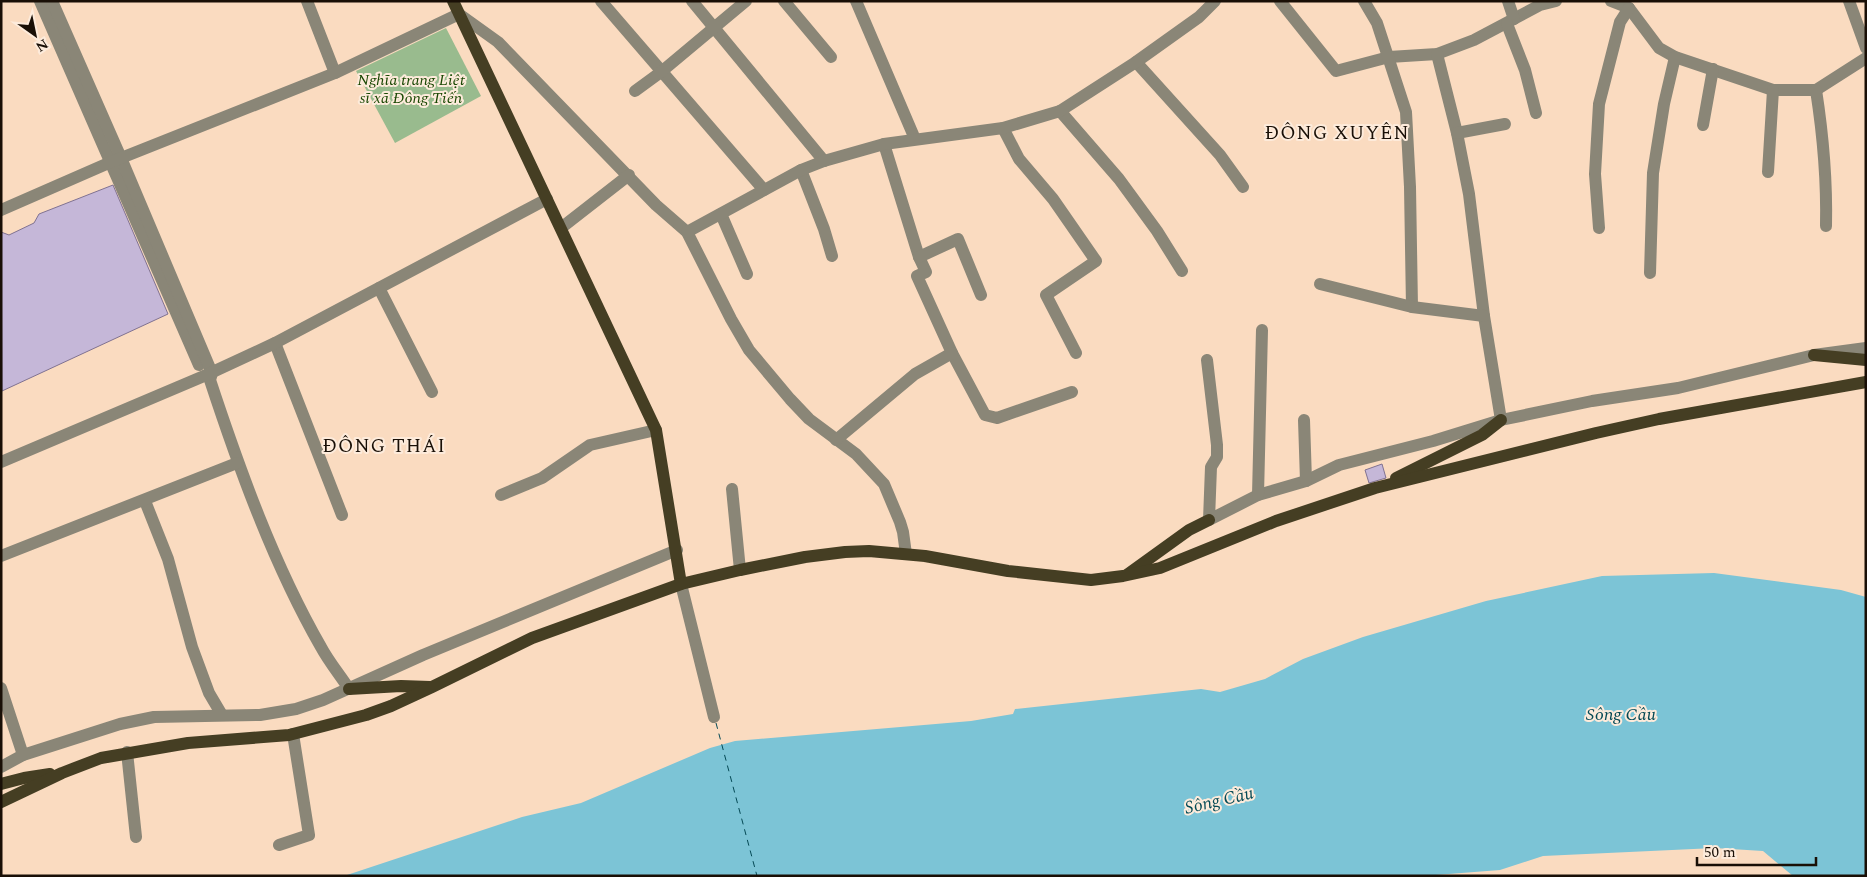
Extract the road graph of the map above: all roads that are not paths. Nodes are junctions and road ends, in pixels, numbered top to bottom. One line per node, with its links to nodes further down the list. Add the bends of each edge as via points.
1 (40, 1): 42 (street)
2 (52, 1): 42 (street)
3 (308, 1): 30 (street)
4 (453, 1): 18 (main road)
5 (600, 1): 29 (street)
6 (692, 1): 20 (street)
7 (746, 1): 20 (street)
8 (784, 1): 23 (street)
9 (856, 1): 40 (street)
10 (1215, 1): 27 (street, via 1199,17)
11 (1280, 1): 25 (street, via 1336,72)
12 (1364, 1): 25 (street, via 1377,24)
13 (1508, 1): 19 (street)
14 (1556, 1): 19 (street, via 1540,5)
15 (1611, 1): 17 (street)
16 (1849, 1): 21 (street)
17 (1629, 8): 24 (street, via 1659,48); 54 (street, via 1620,22 1598,104 1595,174)
18 (459, 14): 30 (street); 46 (street, via 498,42); 49 (main road)
19 (1511, 22): 22 (street); 35 (street)
20 (714, 28): 29 (street); 43 (street)
21 (1866, 48)
22 (1437, 54): 25 (street); 39 (street)
23 (831, 57)
24 (1675, 57): 28 (street); 59 (street, via 1653,173)
25 (1389, 58): 64 (street, via 1406,112)
26 (1866, 58): 32 (street)
27 (1136, 62): 34 (street); 47 (street, via 1220,155)
28 (1713, 69): 31 (street); 37 (street)
29 (661, 72): 33 (street); 48 (street)
30 (335, 73): 42 (street)
31 (1773, 90): 32 (street); 45 (street)
32 (1816, 90): 52 (street, via 1822,128)
33 (634, 91)
34 (1060, 111): 38 (street); 58 (street, via 1119,179)
35 (1536, 113)
36 (1506, 124): 39 (street)
37 (1703, 125)
38 (1002, 128): 40 (street); 70 (street, via 1020,159 1096,260 1046,295)
39 (1458, 133): 65 (street)
40 (915, 139): 41 (street)
41 (884, 144): 43 (street); 57 (street)
42 (116, 160): 50 (street); 74 (street)
43 (824, 161): 44 (street)
44 (801, 170): 48 (street); 56 (street)
45 (1768, 172)
46 (628, 175): 53 (street); 55 (street)
47 (1243, 187)
48 (764, 190): 51 (street)
49 (547, 199): 53 (main road); 62 (street)
50 (1, 210)
51 (720, 214): 55 (street); 60 (street)
52 (1826, 226)
53 (561, 228): 80 (main road)
54 (1599, 228)
55 (687, 232): 81 (street, via 749,350 809,419)
56 (832, 256)
57 (919, 257): 63 (street, via 958,240); 69 (street, via 926,272 917,276)
58 (1182, 271)
59 (1650, 273)
60 (747, 274)
61 (1320, 284): 64 (street)
62 (379, 288): 67 (street); 76 (street)
63 (981, 295)
64 (1412, 307): 65 (street)
65 (1484, 316): 79 (street)
66 (1262, 330): 88 (street)
67 (275, 343): 74 (street); 90 (street)
68 (1866, 348): 71 (street)
69 (952, 353): 77 (street, via 985,415 997,418); 81 (street, via 915,374)
70 (1076, 353)
71 (1814, 355): 73 (main road); 79 (street, via 1678,388 1592,401)
72 (1207, 360): 91 (street, via 1217,445 1211,467)
73 (1866, 360)
74 (209, 377): 82 (street); 83 (street)
75 (1866, 382): 85 (main road, via 1659,419)
76 (432, 392)
77 (1072, 392)
78 (1304, 420): 84 (street)
79 (1501, 420): 84 (street, via 1340,466); 85 (main road, via 1482,435)
80 (656, 430): 87 (street, via 590,445 542,478); 92 (main road)
81 (836, 440): 93 (street, via 856,454 884,484 900,522)
82 (1, 462)
83 (238, 463): 89 (street); 100 (street, via 294,594 322,648)
84 (1306, 481): 88 (street)
85 (1375, 488): 96 (main road, via 1276,522 1160,568)
86 (732, 489): 95 (street)
87 (501, 495)
88 (1258, 495): 91 (street)
89 (145, 501): 94 (street); 101 (street, via 168,559 208,692)
90 (342, 515)
91 (1209, 520): 96 (main road, via 1189,530)
92 (676, 550): 97 (main road); 100 (street)
93 (906, 554): 95 (main road, via 845,552); 96 (main road, via 1008,571 1091,580)
94 (1, 556)
95 (740, 570): 97 (main road)
96 (1124, 576)
97 (681, 584): 98 (main road, via 532,638); 102 (street)
98 (432, 687): 100 (main road); 103 (main road, via 366,715)
99 (1, 688): 105 (street)
100 (349, 688): 101 (street, via 296,710 260,715)
101 (222, 714): 105 (street, via 154,717 120,724)
102 (714, 717)
103 (293, 734): 104 (main road); 111 (street, via 309,834)
104 (127, 752): 107 (main road); 110 (street)
105 (23, 755): 106 (street)
106 (1, 767)
107 (62, 773): 108 (main road); 109 (main road)
108 (1, 784)
109 (1, 802)
110 (136, 837)
111 (279, 845)

